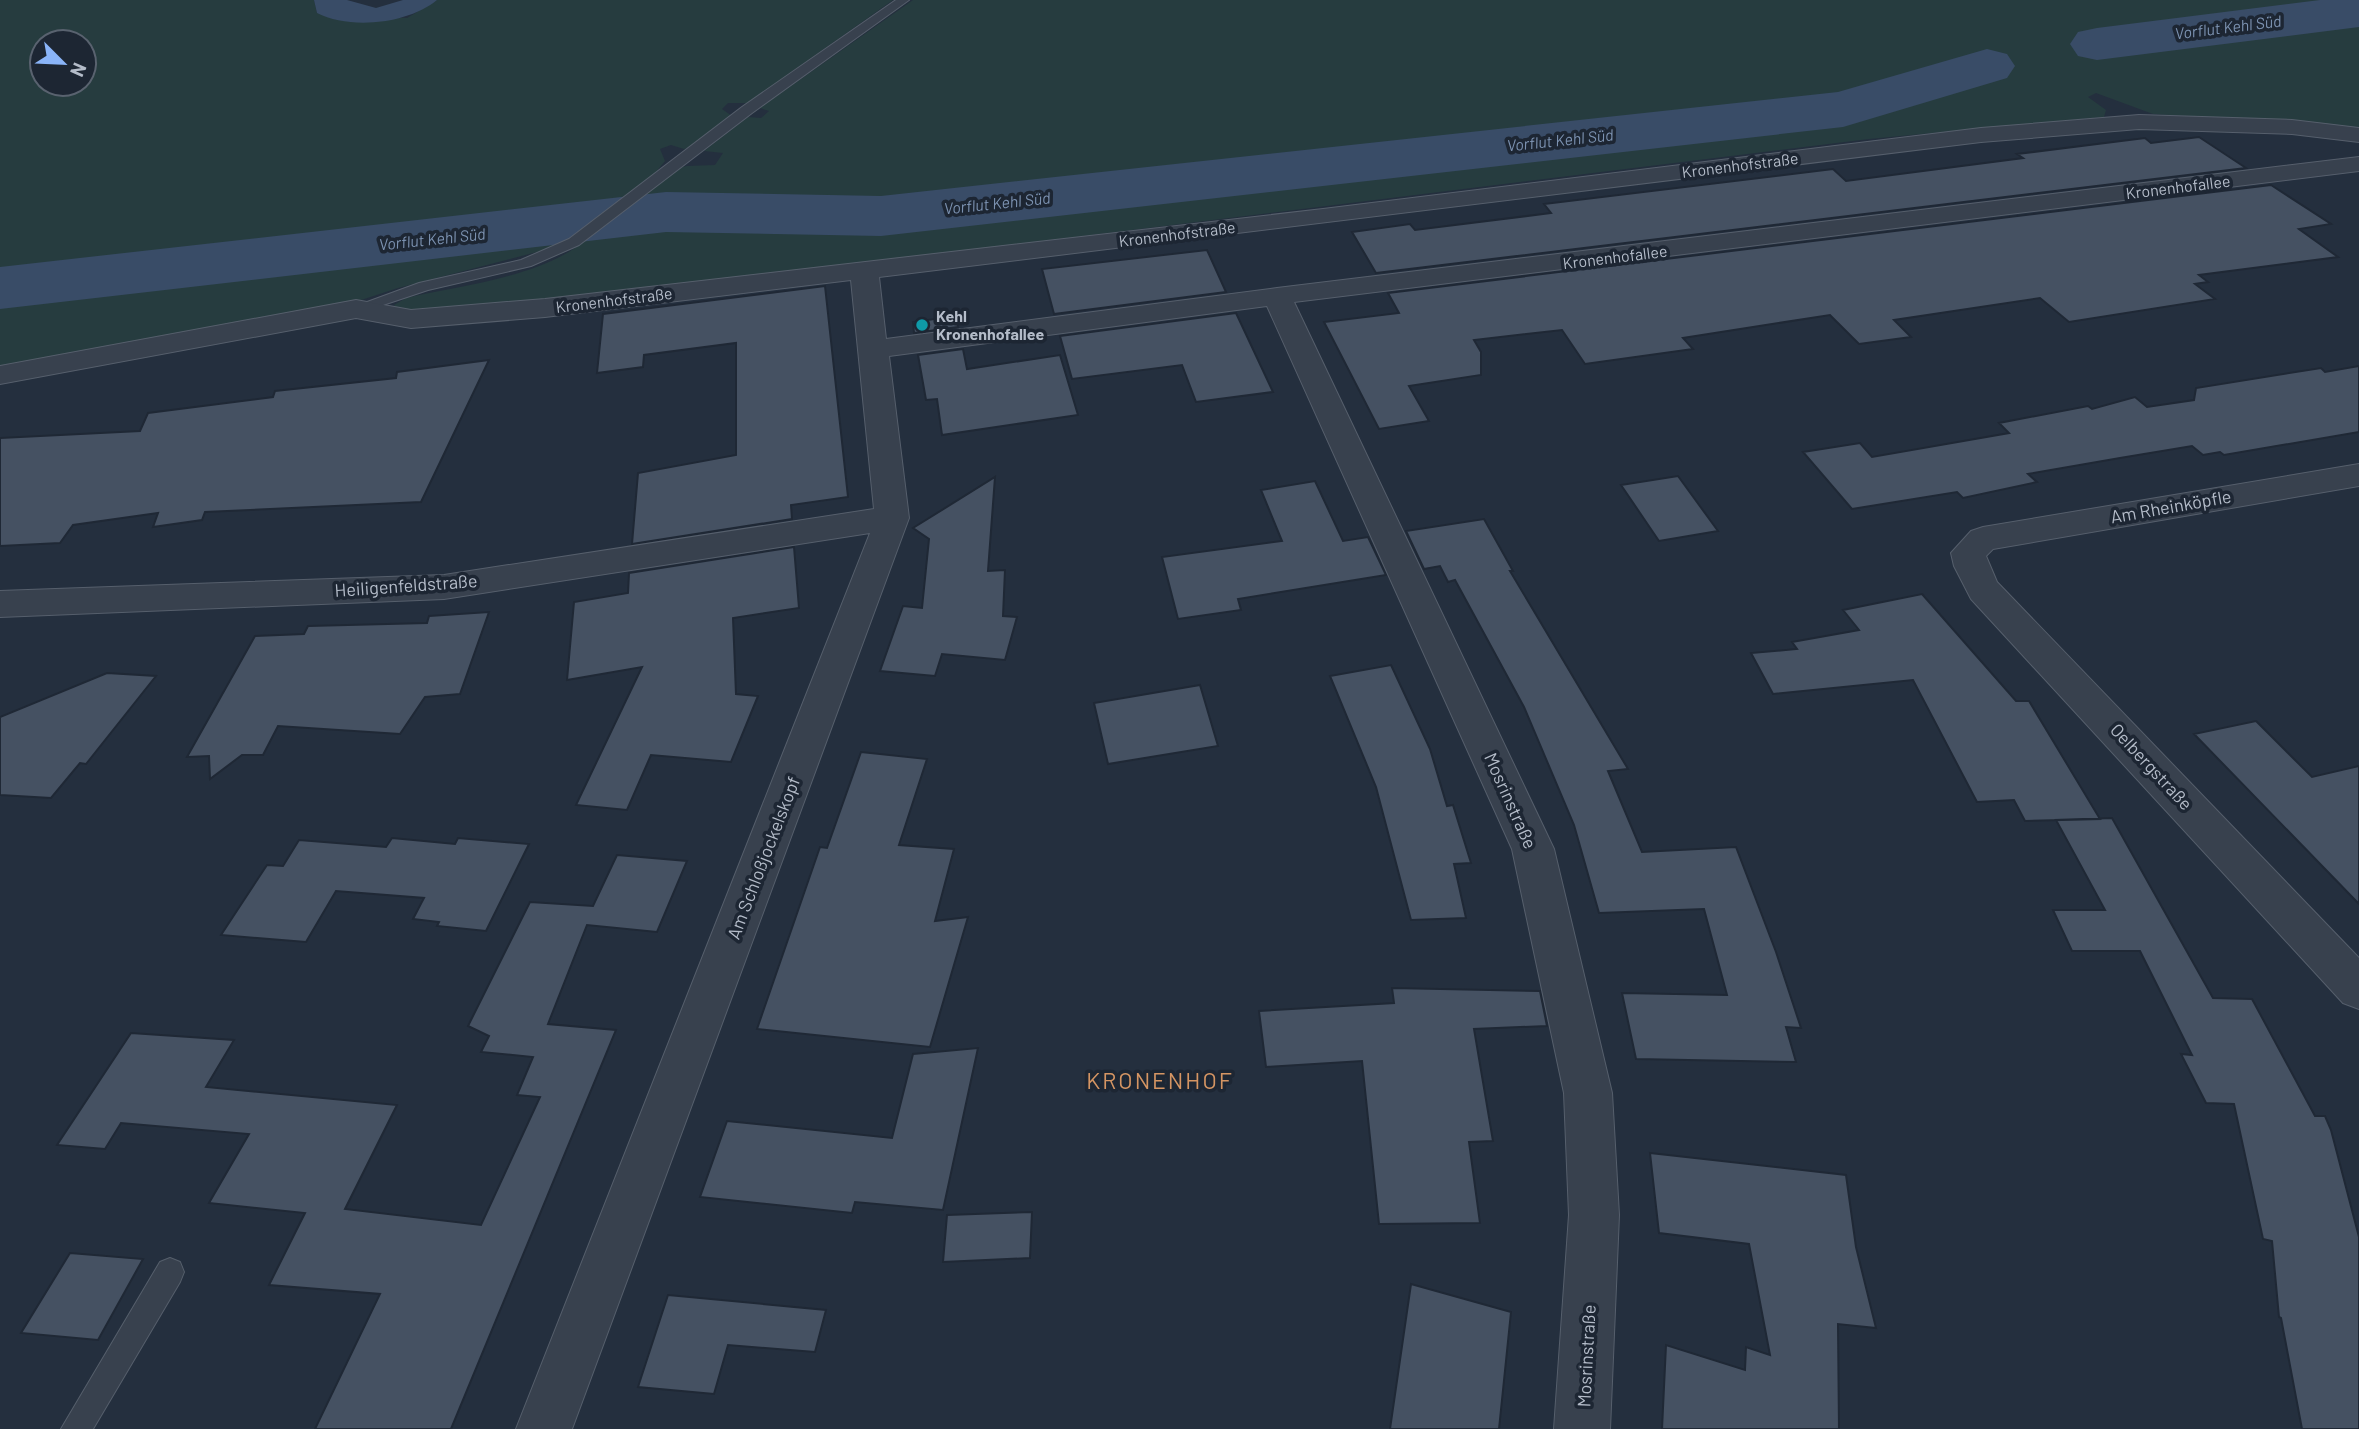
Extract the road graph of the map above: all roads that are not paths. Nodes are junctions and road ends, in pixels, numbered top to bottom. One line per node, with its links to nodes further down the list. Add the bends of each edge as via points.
1 (903, 0): 6 (lane, via 747,110 574,242 526,262 424,286)
2 (2359, 135): 4 (street, Kronenhofstraße, via 2292,127 2139,121 1981,135)
3 (2359, 164): 5 (street, Kronenhofallee)
4 (864, 270): 6 (street, Kronenhofstraße, via 545,308 411,318); 7 (street, Am Schloßjockelskopf)
5 (1277, 296): 7 (street, Kronenhofallee); 17 (street, Mosrinstraße, via 1534,849 1588,1093 1594,1215)
6 (356, 309): 8 (street, Kronenhofstraße)
7 (871, 350): 10 (street, Am Schloßjockelskopf)
8 (0, 375)
9 (2359, 475): 11 (street, Am Rheinköpfle)
10 (892, 518): 12 (street, Heiligenfeldstraße, via 444,587); 16 (street, Am Schloßjockelskopf)
11 (1983, 539): 13 (street, Oelbergstraße, via 1968,553 1983,590)
12 (0, 604)
13 (2359, 989)
14 (170, 1272): 15 (lane)
15 (76, 1429)
16 (544, 1429)
17 (1582, 1429)

